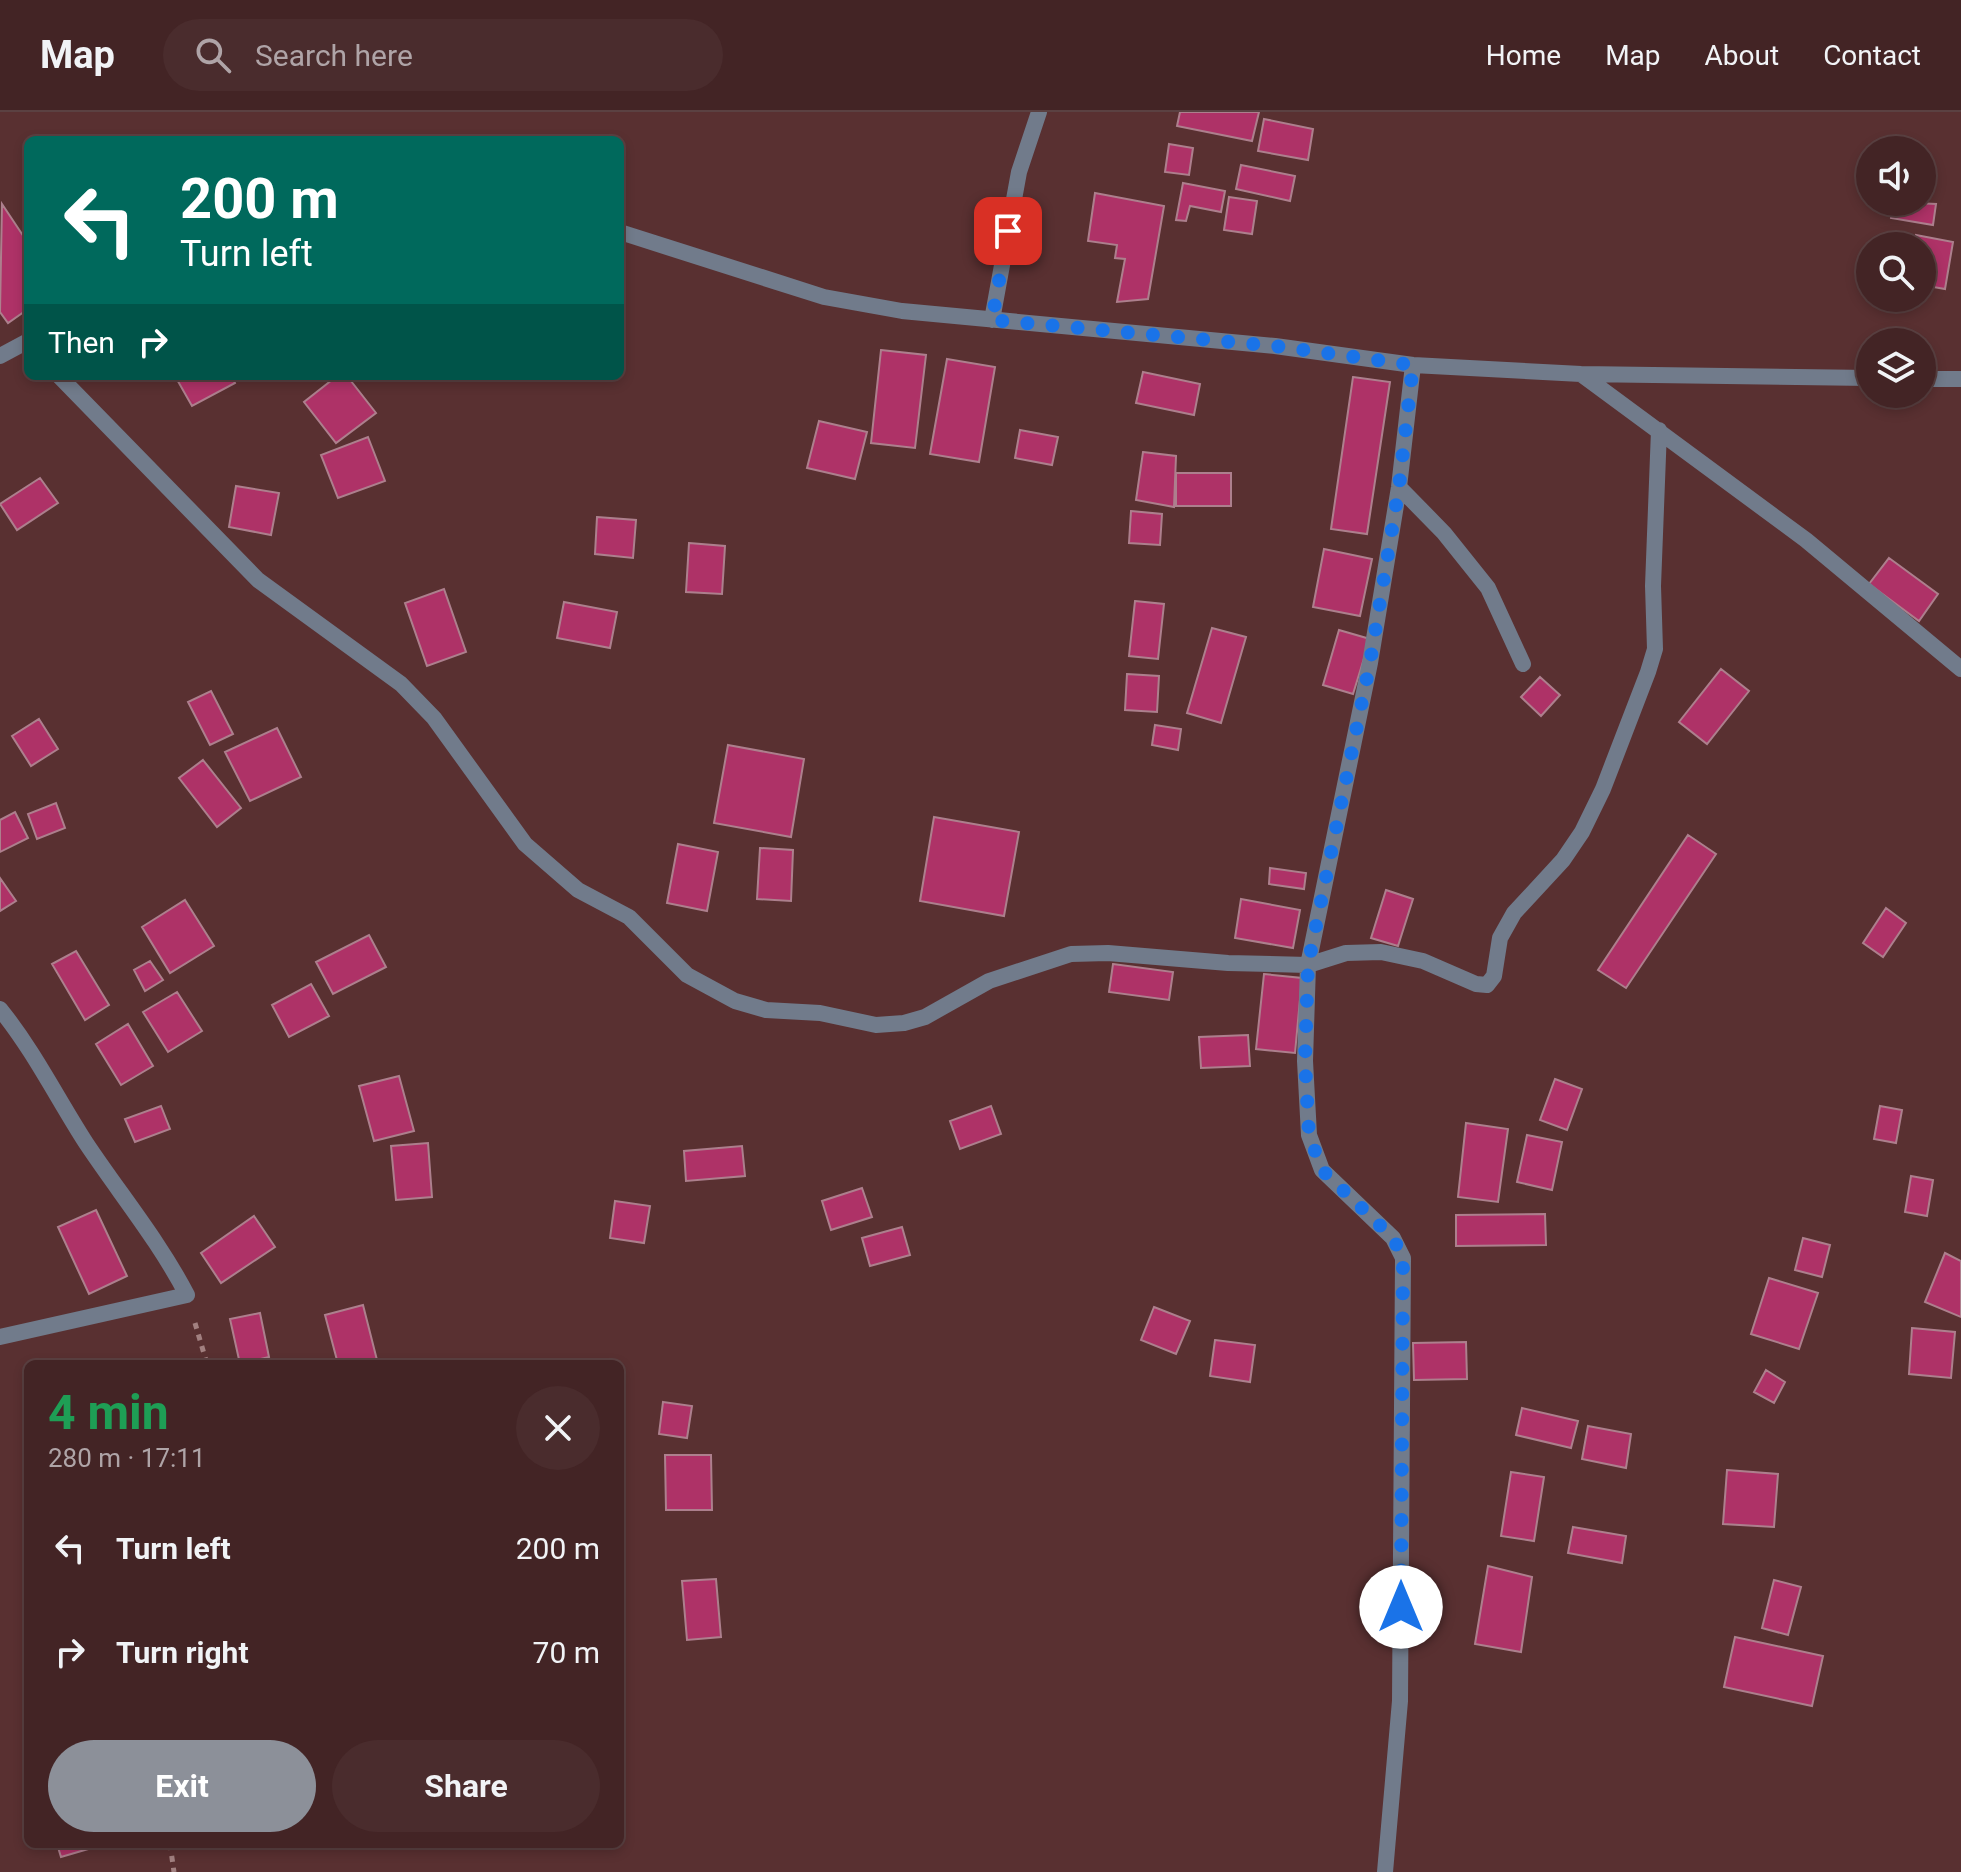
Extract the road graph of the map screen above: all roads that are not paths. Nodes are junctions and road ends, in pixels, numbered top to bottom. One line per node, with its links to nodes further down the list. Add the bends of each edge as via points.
1 (1039, 112): 3 (street, via 1019,172)
2 (624, 233): 3 (street, via 824,297)
3 (992, 320): 6 (street, via 1275,346)
4 (24, 343): 5 (street)
5 (0, 356)
6 (1413, 365): 7 (street); 13 (street)
7 (1581, 374): 8 (street); 12 (street)
8 (1856, 378)
9 (1936, 379): 10 (street)
10 (1961, 379)
11 (63, 380): 16 (street, via 258,580 401,684 434,718 525,844 578,890 629,917 687,975 735,1001 876,1025 925,1017 989,981 1071,954)
12 (1659, 430): 15 (street, via 1806,540); 16 (street, via 1655,649 1582,832 1514,913 1500,938 1494,976 1487,985 1476,984 1423,961 1381,952 1346,953)
13 (1399, 487): 14 (street, via 1488,588); 16 (street, via 1370,663)
14 (1523, 664)
15 (1961, 669)
16 (1308, 965): 19 (street, via 1309,1135 1322,1170 1393,1238 1403,1258 1400,1701)
17 (0, 1009): 18 (street, via 166,1255 187,1295)
18 (0, 1337)
19 (1385, 1872)

